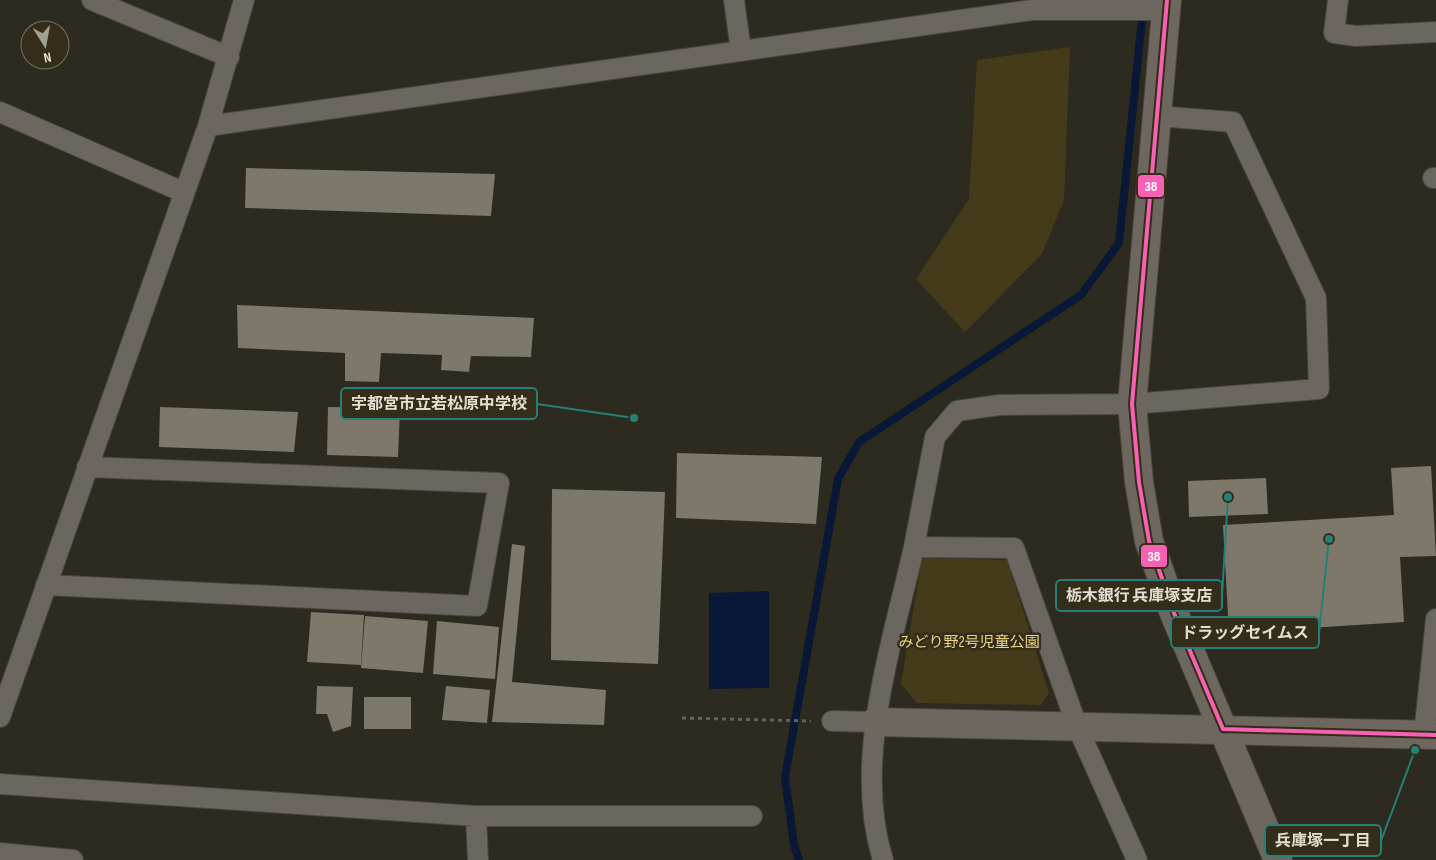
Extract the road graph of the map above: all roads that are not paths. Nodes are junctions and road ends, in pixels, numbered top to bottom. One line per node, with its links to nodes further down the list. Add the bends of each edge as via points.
1 (92, 0): 8 (street)
2 (244, 0): 8 (street)
3 (734, 0): 7 (street)
4 (1338, 0): 6 (street, via 1334,33 1356,36)
5 (1166, 5): 7 (street, via 1032,10); 10 (street)
6 (1436, 32)
7 (741, 51): 11 (street)
8 (229, 57): 11 (street)
9 (0, 112): 12 (street)
10 (1157, 116): 13 (street); 13 (street, via 1233,122 1316,298 1319,390)
11 (208, 126): 12 (street)
12 (183, 192): 14 (street)
13 (1132, 404): 15 (street, via 999,405 957,411 935,437); 22 (street, via 1139,482 1149,541 1174,613)
14 (87, 467): 16 (street); 16 (street, via 499,483 477,606)
15 (914, 547): 20 (street); 21 (street, via 1014,548)
16 (46, 585): 18 (street)
17 (1436, 619): 23 (street)
18 (0, 717)
19 (822, 721): 20 (street)
20 (875, 722): 21 (street); 30 (street, via 871,802)
21 (1077, 726): 22 (street); 31 (street)
22 (1223, 729): 23 (street); 32 (street)
23 (1430, 735)
24 (0, 784): 25 (street)
25 (476, 816): 26 (street); 29 (street)
26 (752, 816)
27 (0, 854): 28 (street)
28 (73, 860)
29 (478, 860)
30 (883, 860)
31 (1137, 860)
32 (1278, 860)

